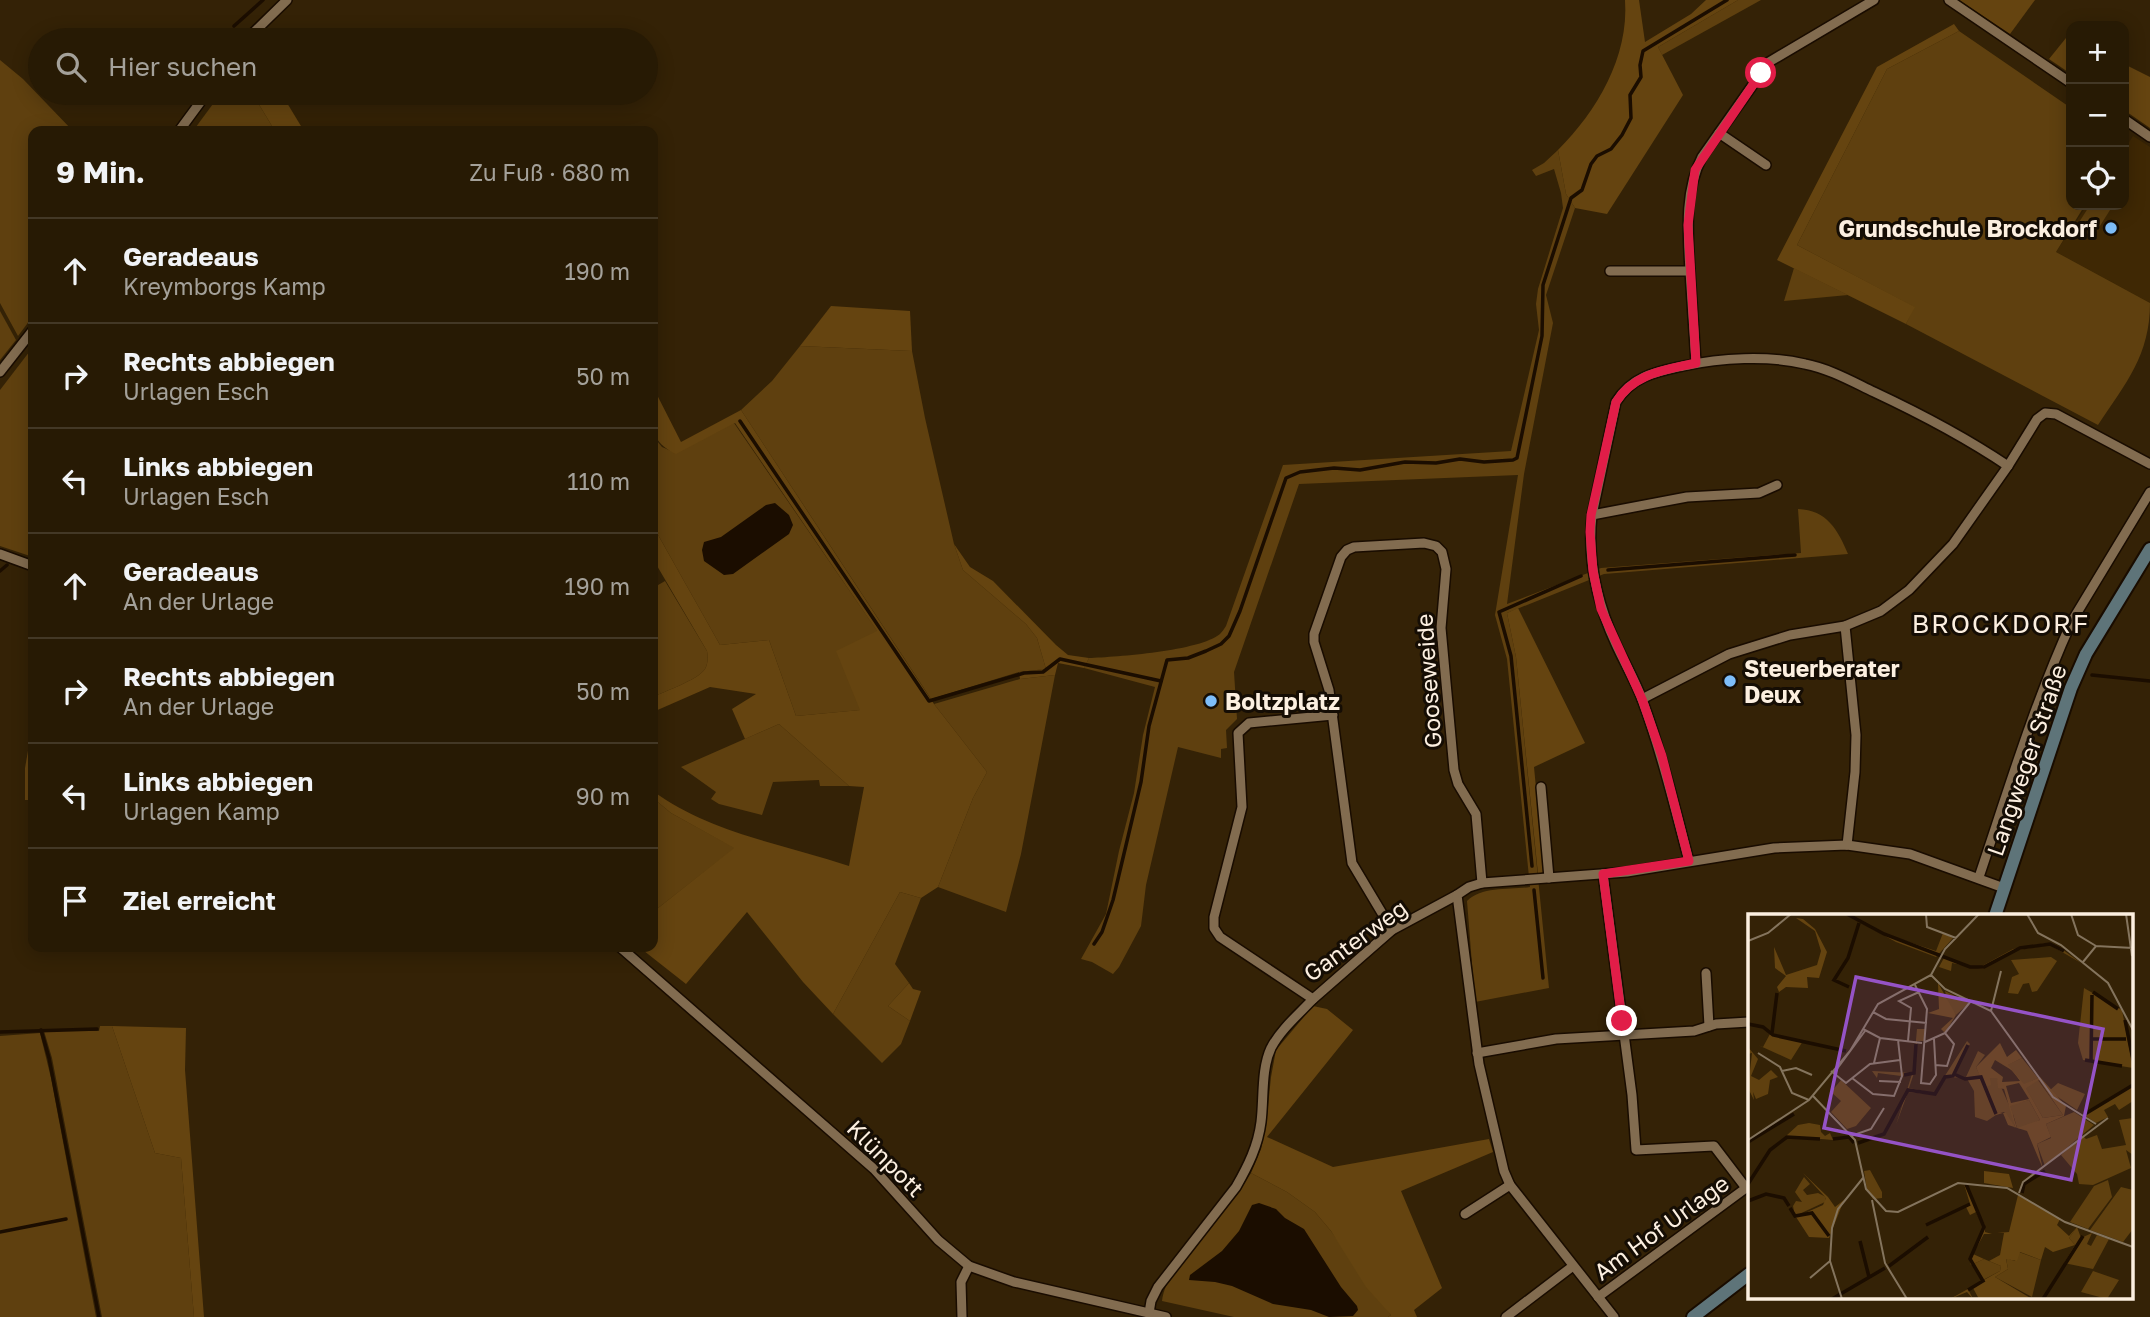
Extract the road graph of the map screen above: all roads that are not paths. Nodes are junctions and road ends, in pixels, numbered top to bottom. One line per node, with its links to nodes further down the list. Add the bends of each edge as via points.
1 (287, 0): 4 (street)
2 (1874, 0): 9 (street, via 1769,62)
3 (1949, 0): 5 (street)
4 (258, 28)
5 (2066, 80)
6 (198, 105): 8 (street)
7 (2129, 122): 10 (street)
8 (183, 126)
9 (1719, 133): 11 (street); 13 (street, via 1695,170 1688,225)
10 (2150, 137)
11 (1766, 165)
12 (1610, 271): 13 (street)
13 (1690, 271): 15 (street)
14 (28, 336): 16 (street)
15 (1696, 363): 18 (street, via 1751,359 1828,370 1944,425); 21 (street, via 1643,376 1623,391 1616,402)
16 (0, 372)
17 (2150, 464): 18 (street, via 2056,414 2045,413)
18 (2008, 466): 25 (street, via 1930,570 1881,611)
19 (1777, 485): 21 (street, via 1759,493 1687,497)
20 (2150, 492): 32 (street, via 2072,621)
21 (1591, 515): 26 (street, via 1593,571 1601,609)
22 (2150, 549): 35 (street, Langweger Straße, via 2086,654 2071,688)
23 (0, 554): 24 (street)
24 (28, 564)
25 (1845, 626): 26 (street, via 1790,635 1728,653); 29 (street, via 1856,735)
26 (1642, 699): 30 (street)
27 (1333, 715): 34 (street, Gooseweide, via 1314,634 1341,557 1354,547 1436,546 1445,560 1441,628 1454,771 1474,806); 38 (street, Gooseweide, via 1352,863); 41 (street, Ganterweg, via 1249,723 1238,733 1242,807 1214,917 1220,937)
28 (1541, 787): 33 (street)
29 (1847, 845): 30 (street, via 1797,846); 32 (street, via 1910,854)
30 (1689, 861): 31 (street)
31 (1603, 874): 33 (street); 44 (street)
32 (1979, 877): 35 (street)
33 (1549, 878): 34 (street)
34 (1482, 883): 36 (street, Ganterweg)
35 (2004, 887): 37 (street, Langweger Straße)
36 (1457, 895): 38 (street, Ganterweg); 45 (street)
37 (1996, 914)
38 (1392, 930): 41 (street, Ganterweg)
39 (626, 952): 49 (street, Klünpott, via 874,1169 938,1240)
40 (1706, 973): 43 (street)
41 (1313, 999): 53 (street, via 1270,1050 1261,1124 1246,1170 1158,1287)
42 (1748, 1022): 43 (street)
43 (1709, 1026): 44 (street, via 1694,1031)
44 (1625, 1034): 45 (street, via 1556,1039); 47 (street, Am Hof Urlage, via 1636,1150 1714,1146)
45 (1477, 1053): 46 (street)
46 (1510, 1185): 48 (street); 50 (street)
47 (1748, 1187): 52 (street, Am Hof Urlage)
48 (1465, 1214)
49 (969, 1266): 53 (street, Klünpott, via 1014,1282); 54 (street, via 961,1282)
50 (1573, 1266): 52 (street); 56 (street)
51 (1748, 1275): 58 (street)
52 (1598, 1297): 57 (street)
53 (1149, 1313): 55 (street, Klünpott)
54 (962, 1317)
55 (1166, 1317)
56 (1506, 1317)
57 (1614, 1317)
58 (1693, 1317)

